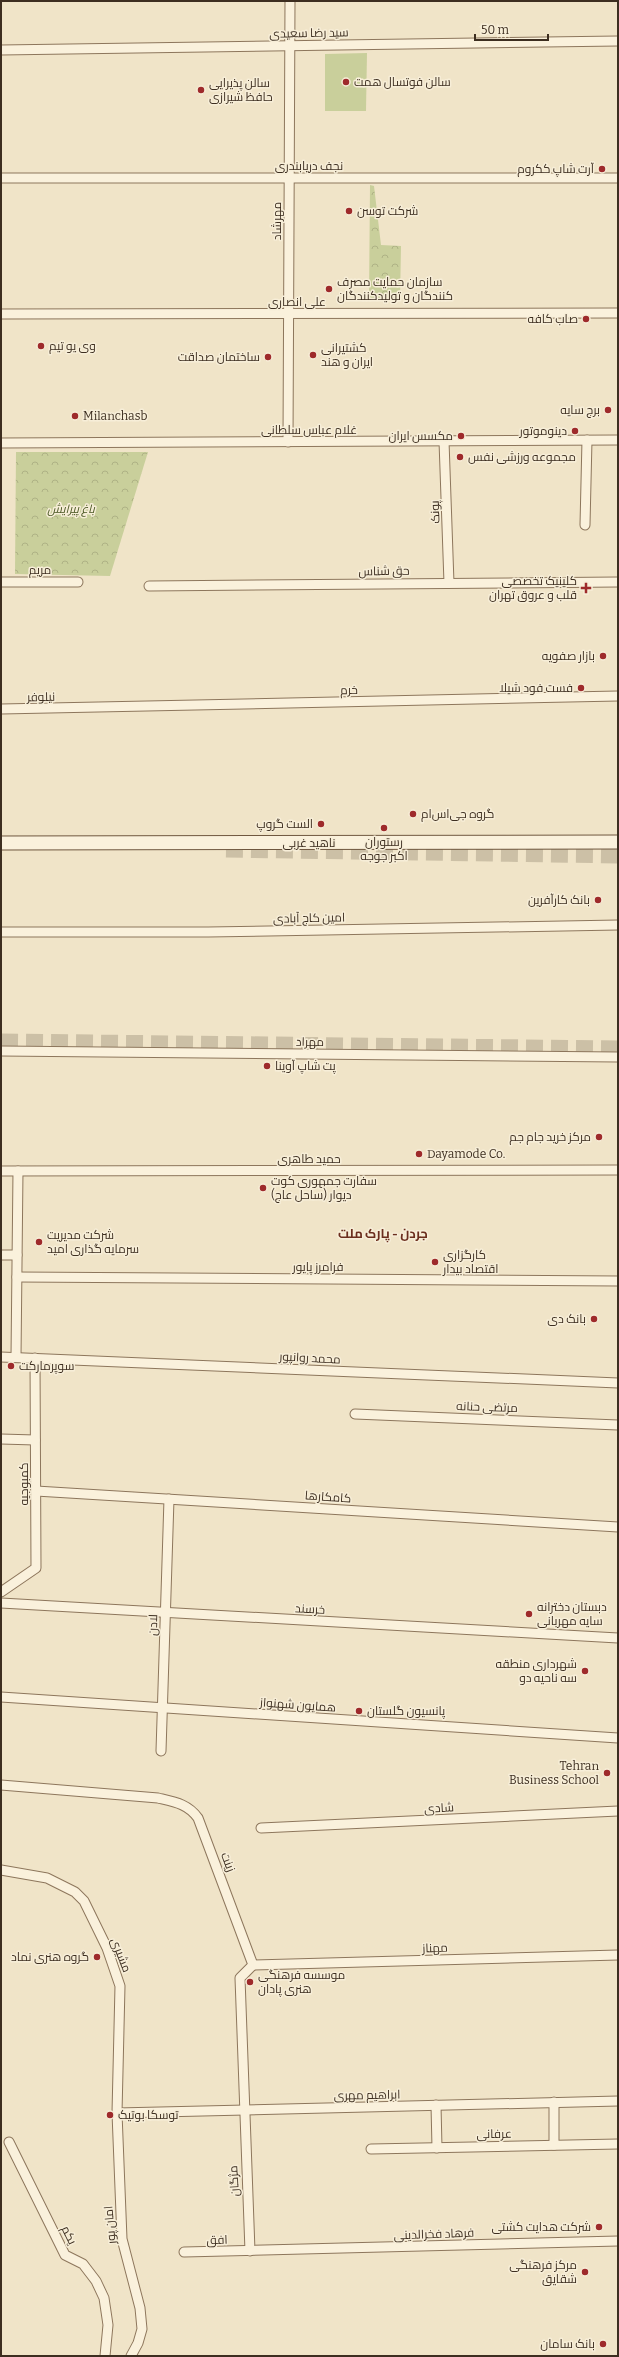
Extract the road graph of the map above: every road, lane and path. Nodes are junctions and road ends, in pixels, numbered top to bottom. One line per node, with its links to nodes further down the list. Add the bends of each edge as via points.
1 (290, 1): 3 (street, مهرشاد)
2 (618, 41): 3 (street, سید رضا سعیدی)
3 (290, 46): 4 (street, سید رضا سعیدی); 6 (street, مهرشاد)
4 (1, 50)
5 (1, 178): 6 (street, نجف دریابندری)
6 (289, 178): 7 (street, نجف دریابندری); 10 (street, مهرشاد)
7 (618, 178)
8 (618, 313): 10 (street, علی انصاری)
9 (1, 314): 10 (street, علی انصاری)
10 (289, 314): 14 (street, مهرشاد)
11 (587, 440): 12 (street, غلام عباس سلطانی); 13 (street, غلام عباس سلطانی); 16 (street)
12 (618, 440)
13 (444, 441): 14 (street, غلام عباس سلطانی); 20 (street, پونک)
14 (288, 442): 15 (street, غلام عباس سلطانی)
15 (1, 443)
16 (585, 525)
17 (1, 582): 18 (street, مریم)
18 (78, 582)
19 (618, 582): 20 (street, حق شناس)
20 (449, 583): 21 (street, حق شناس)
21 (149, 586)
22 (618, 696): 23 (street, خرم)
23 (82, 708): 24 (street, نیلوفر)
24 (1, 710)
25 (618, 842): 26 (main road, ناهید غربی)
26 (1, 843)
27 (618, 925): 28 (street, امین کاج آبادی, via 208,932)
28 (1, 932)
29 (1, 1051): 30 (street, مهراد)
30 (618, 1057)
31 (618, 1170): 33 (street, حمید طاهری)
32 (1, 1171): 33 (street, حمید طاهری)
33 (18, 1171): 35 (street)
34 (1, 1255): 35 (street)
35 (17, 1255): 36 (street)
36 (17, 1277): 37 (street, فرامرز پایور); 39 (street)
37 (618, 1281)
38 (1, 1357): 39 (street, محمد روانپور)
39 (16, 1357): 40 (street, محمد روانپور)
40 (34, 1358): 41 (street, محمد روانپور); 45 (street, کمبوجیه)
41 (618, 1383)
42 (355, 1414): 43 (street, مرتضی حنانه)
43 (618, 1425)
44 (1, 1439): 45 (street)
45 (35, 1440): 46 (street, کمبوجیه)
46 (36, 1492): 47 (street, کامکارها); 49 (street, کمبوجیه, via 36,1568)
47 (169, 1500): 48 (street, کامکارها); 51 (street, لادن)
48 (618, 1527)
49 (1, 1592)
50 (1, 1603): 51 (street, خرسند)
51 (165, 1613): 52 (street, خرسند); 54 (street, لادن)
52 (618, 1638)
53 (1, 1697): 54 (street, همایون شهنواز)
54 (162, 1708): 55 (street, همایون شهنواز); 56 (street, لادن)
55 (618, 1738)
56 (161, 1751)
57 (1, 1785): 62 (street, زینت, via 158,1798 187,1807 198,1818)
58 (618, 1812): 59 (street, شادی)
59 (261, 1828)
60 (1, 1870): 67 (street, مشیری, via 47,1878 75,1892 84,1901 107,1948 120,1986)
61 (618, 1955): 62 (street, مهناز)
62 (253, 1965): 66 (street, via 240,1978)
63 (618, 2101): 64 (street, ابراهیم مهری)
64 (554, 2102): 65 (street, ابراهیم مهری); 70 (street)
65 (436, 2105): 66 (street, ابراهیم مهری); 71 (street)
66 (244, 2110): 67 (street, ابراهیم مهری); 74 (street, مژگان)
67 (116, 2113): 77 (street, امان پور, via 122,2238 140,2308 142,2329)
68 (9, 2142): 76 (street, یکم, via 65,2255 84,2264 104,2298 108,2325)
69 (618, 2144): 70 (street, عرفانی)
70 (554, 2145): 71 (street, عرفانی)
71 (437, 2148): 72 (street, عرفانی)
72 (371, 2149)
73 (618, 2241): 74 (street, فرهاد فخرالدینی)
74 (250, 2251): 75 (street, افق)
75 (184, 2252)
76 (105, 2356)
77 (132, 2356)

